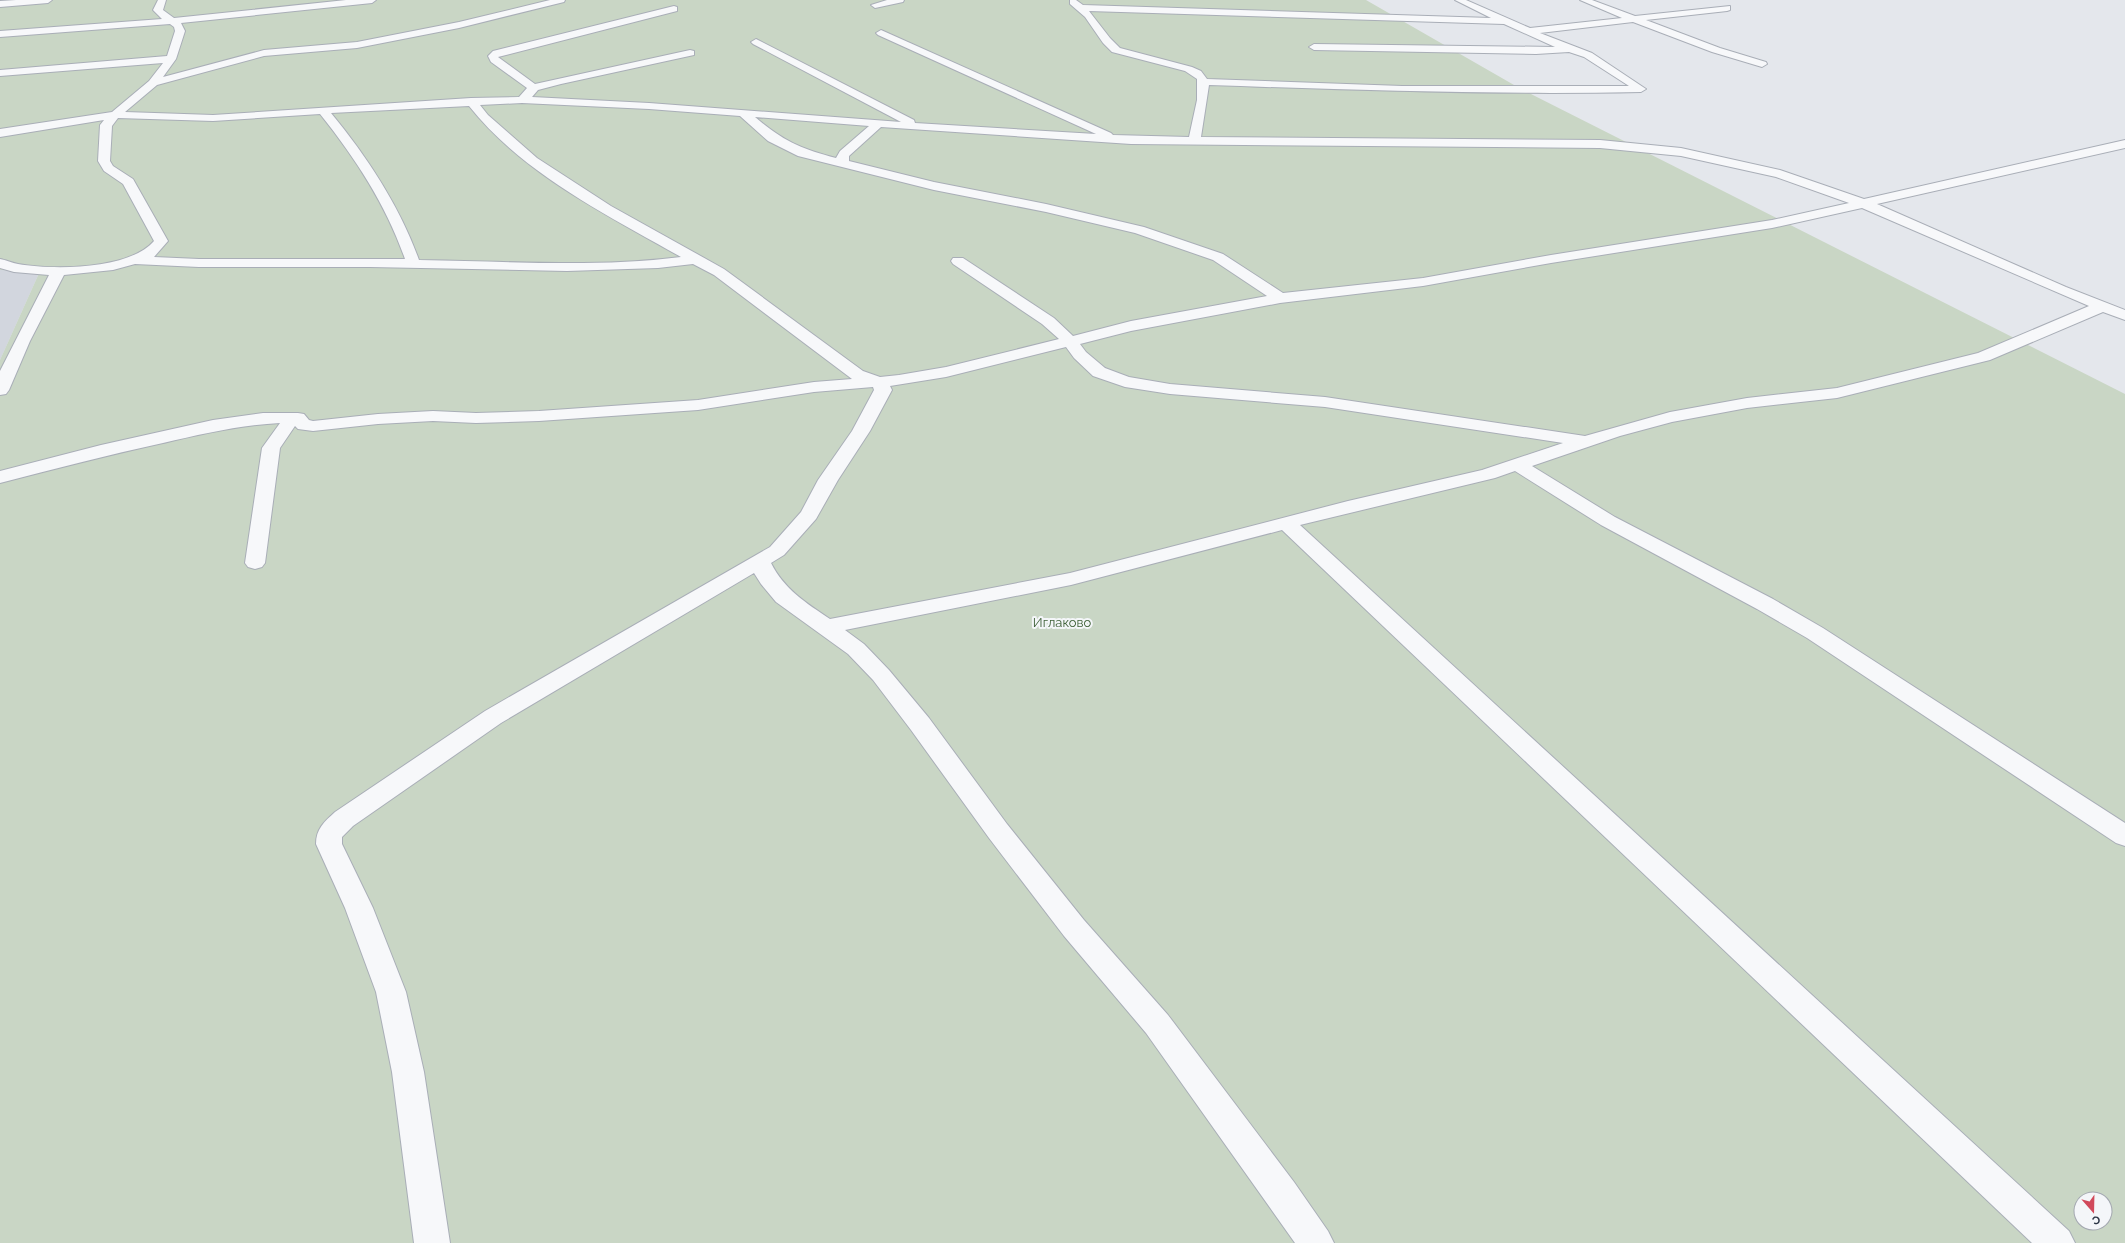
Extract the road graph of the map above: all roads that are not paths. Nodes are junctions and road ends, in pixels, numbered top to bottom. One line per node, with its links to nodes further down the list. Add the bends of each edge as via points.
1 (48, 0): 9 (street)
2 (162, 0): 16 (street, via 158,10 161,15)
3 (372, 0): 16 (street)
4 (561, 0): 28 (street, via 459,25 356,45 264,53)
5 (900, 0): 10 (street)
6 (1070, 0): 11 (street)
7 (1459, 0): 15 (street)
8 (1584, 0): 14 (street)
9 (0, 4)
10 (875, 5)
11 (1081, 8): 15 (street); 27 (street, via 1114,48 1123,54 1196,72 1202,78)
12 (1727, 8): 14 (street)
13 (674, 9): 29 (street, via 507,49 493,56)
14 (1634, 19): 17 (street); 25 (street, via 1716,50)
15 (1508, 20): 17 (street)
16 (174, 21): 19 (street); 24 (street, via 180,31)
17 (1531, 31): 22 (street)
18 (881, 32): 38 (street)
19 (0, 34)
20 (756, 42): 36 (street)
21 (1314, 47): 22 (street)
22 (1570, 49): 27 (street, via 1588,55 1641,89 1402,89)
23 (690, 53): 29 (street)
24 (171, 59): 26 (street); 28 (street)
25 (1762, 64)
26 (0, 73)
27 (1202, 82): 39 (street)
28 (153, 83): 34 (street)
29 (533, 88): 30 (street)
30 (522, 100): 31 (street); 33 (street)
31 (471, 101): 32 (street); 43 (street, via 484,117 518,147 564,182)
32 (323, 110): 34 (street, via 213,118); 47 (street, via 363,160 384,195 404,237)
33 (743, 113): 35 (street); 41 (street, via 784,145 802,153)
34 (115, 115): 37 (street); 44 (street, via 106,126 104,161 108,168 128,182 161,241 159,247 150,254)
35 (879, 123): 36 (street); 41 (street, via 844,154)
36 (920, 127): 38 (street)
37 (0, 133)
38 (1115, 139): 39 (street)
39 (1194, 141): 42 (street, via 1600,144 1681,152 1780,174)
40 (2125, 144): 42 (street)
41 (843, 164): 49 (street, via 1139,230 1218,257)
42 (1865, 204): 49 (street, via 1772,224 1423,282); 50 (street)
43 (696, 259): 47 (street, via 658,264 567,267); 53 (street, via 742,289 857,375)
44 (134, 260): 47 (street, via 199,263); 48 (street)
45 (958, 261): 52 (street, via 1022,302)
46 (0, 263): 48 (street, via 28,271)
47 (413, 264)
48 (58, 272): 54 (street)
49 (1280, 298): 52 (street, via 1132,326)
50 (2102, 306): 51 (street); 56 (street, via 1984,357 1837,393 1704,410)
51 (2125, 315)
52 (1070, 341): 53 (street, via 946,372); 56 (street, via 1080,355 1099,372 1125,382 1170,389 1325,402)
53 (880, 382): 55 (street, via 814,387 698,405 539,416 433,416 313,426 304,425 298,418); 60 (street, via 883,390 881,396 828,480 809,516 777,551)
54 (0, 390)
55 (292, 418): 58 (street, via 266,417 237,421 70,458); 61 (street, via 271,448)
56 (1586, 441): 57 (street)
57 (1516, 464): 59 (street, via 1438,487); 63 (street, via 1608,521 1765,604 1814,633)
58 (0, 478)
59 (1286, 523): 62 (street, via 1071,579); 66 (street)
60 (760, 562): 62 (street, via 768,579 784,597); 64 (street, via 493,716 344,819 329,834 329,844 359,908 390,992 408,1072)
61 (255, 563)
62 (826, 627): 65 (street, via 856,649 881,675 920,724 998,831 1074,928 1157,1024)
63 (2125, 836)
64 (432, 1243)
65 (1316, 1243)
66 (2057, 1243)

